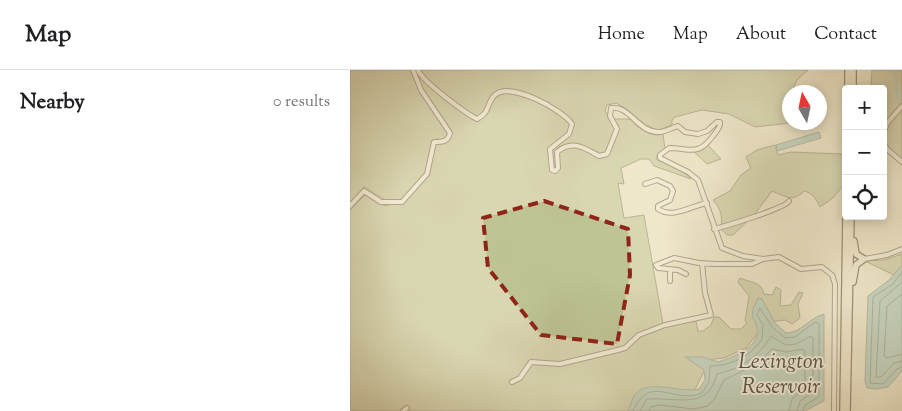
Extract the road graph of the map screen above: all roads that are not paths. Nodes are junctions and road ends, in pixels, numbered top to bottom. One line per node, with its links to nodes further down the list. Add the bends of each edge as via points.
1 (413, 70): 14 (street, via 421,90 450,133 449,138 434,142 427,174 402,202 381,202 364,191)
2 (418, 70): 13 (street, via 427,82 477,119 487,112 494,95 501,91 535,99 568,118 572,124 569,134 550,149 552,170 555,171 558,168 557,152 568,146 579,146 599,156 607,154 617,129 610,116 611,108 625,112 640,126 658,132 678,126 685,132 700,134 719,122 720,127 704,146 688,151 669,148 659,156 696,178)
3 (848, 70): 5 (highway)
4 (852, 70): 6 (highway)
5 (848, 85)
6 (853, 85)
7 (902, 106): 8 (street)
8 (885, 130)
9 (887, 148): 10 (street)
10 (902, 162)
11 (645, 184): 13 (street, via 657,180 673,191 670,200 658,206 661,211 674,214)
12 (790, 201): 18 (street, via 757,216)
13 (707, 203): 18 (street)
14 (350, 206)
15 (846, 220): 29 (highway)
16 (852, 220): 21 (highway, via 856,252)
17 (852, 220): 26 (highway)
18 (714, 229): 20 (street, via 722,248)
19 (902, 249): 21 (street, via 887,256)
20 (763, 259): 22 (street, via 752,264); 28 (street, via 779,257 801,269 822,267 833,276)
21 (864, 259): 26 (highway, via 855,266)
22 (702, 263): 23 (street, via 674,258 656,265); 27 (street, via 705,293 712,315 664,325 640,335 618,350 560,364 531,362 520,378)
23 (670, 270): 24 (street); 25 (street)
24 (686, 274)
25 (670, 281)
26 (849, 325): 30 (highway)
27 (512, 382)
28 (834, 411)
29 (843, 411)
30 (847, 411)

